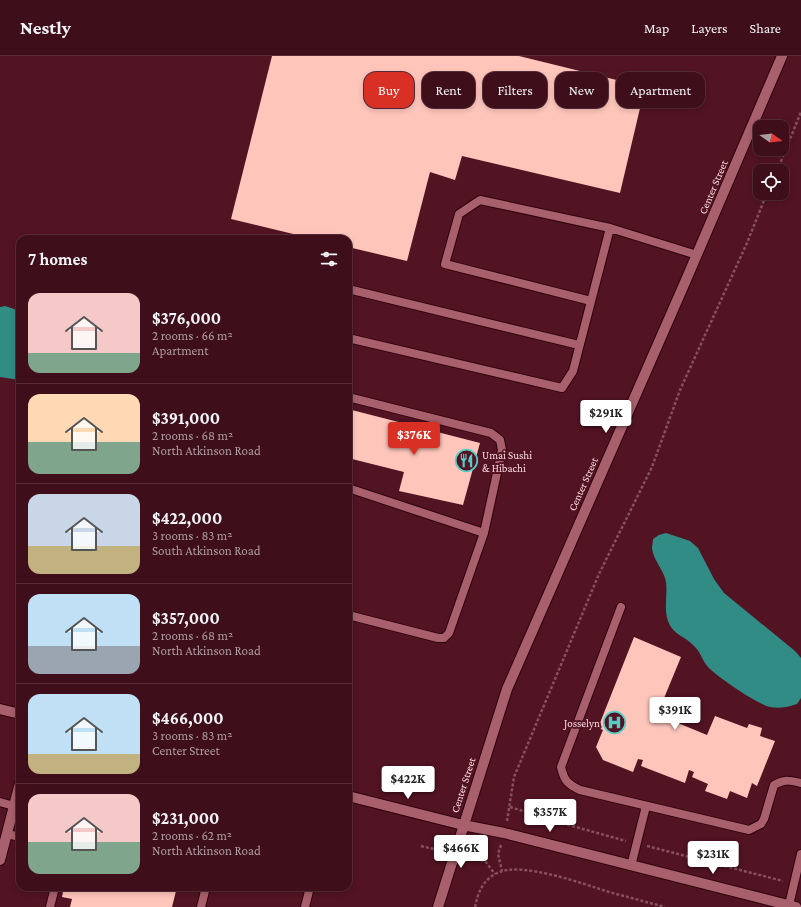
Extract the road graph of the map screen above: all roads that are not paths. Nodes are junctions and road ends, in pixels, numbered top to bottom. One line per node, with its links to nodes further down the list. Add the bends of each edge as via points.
1 (782, 56): 3 (street, Center Street)
2 (610, 228): 3 (lane); 5 (lane); 5 (lane, via 480,200 459,214 445,264)
3 (697, 255): 21 (street, Center Street, via 507,689)
4 (352, 290): 7 (lane)
5 (591, 301): 7 (lane)
6 (352, 339): 7 (lane, via 562,388 573,371)
7 (579, 345)
8 (352, 398): 10 (lane, via 490,433 500,440 502,450)
9 (352, 489): 10 (lane)
10 (484, 533): 12 (lane, via 449,633 444,638)
11 (621, 607): 20 (lane, via 561,767 564,778 576,788)
12 (352, 616)
13 (0, 709): 14 (street)
14 (16, 713)
15 (801, 783): 20 (lane, via 788,779 774,785 764,819 761,824 749,830)
16 (352, 797): 21 (street)
17 (16, 798): 19 (street)
18 (0, 802): 19 (lane)
19 (14, 806): 22 (street)
20 (646, 806): 26 (lane)
21 (463, 825): 26 (street); 34 (street, Center Street)
22 (7, 834): 23 (lane); 25 (street)
23 (16, 837)
24 (801, 854): 30 (lane)
25 (0, 860)
26 (631, 866): 30 (street)
27 (54, 891): 31 (lane)
28 (205, 891): 32 (lane)
29 (309, 891): 33 (lane)
30 (792, 906)
31 (50, 907)
32 (200, 907)
33 (305, 907)
34 (438, 907)

